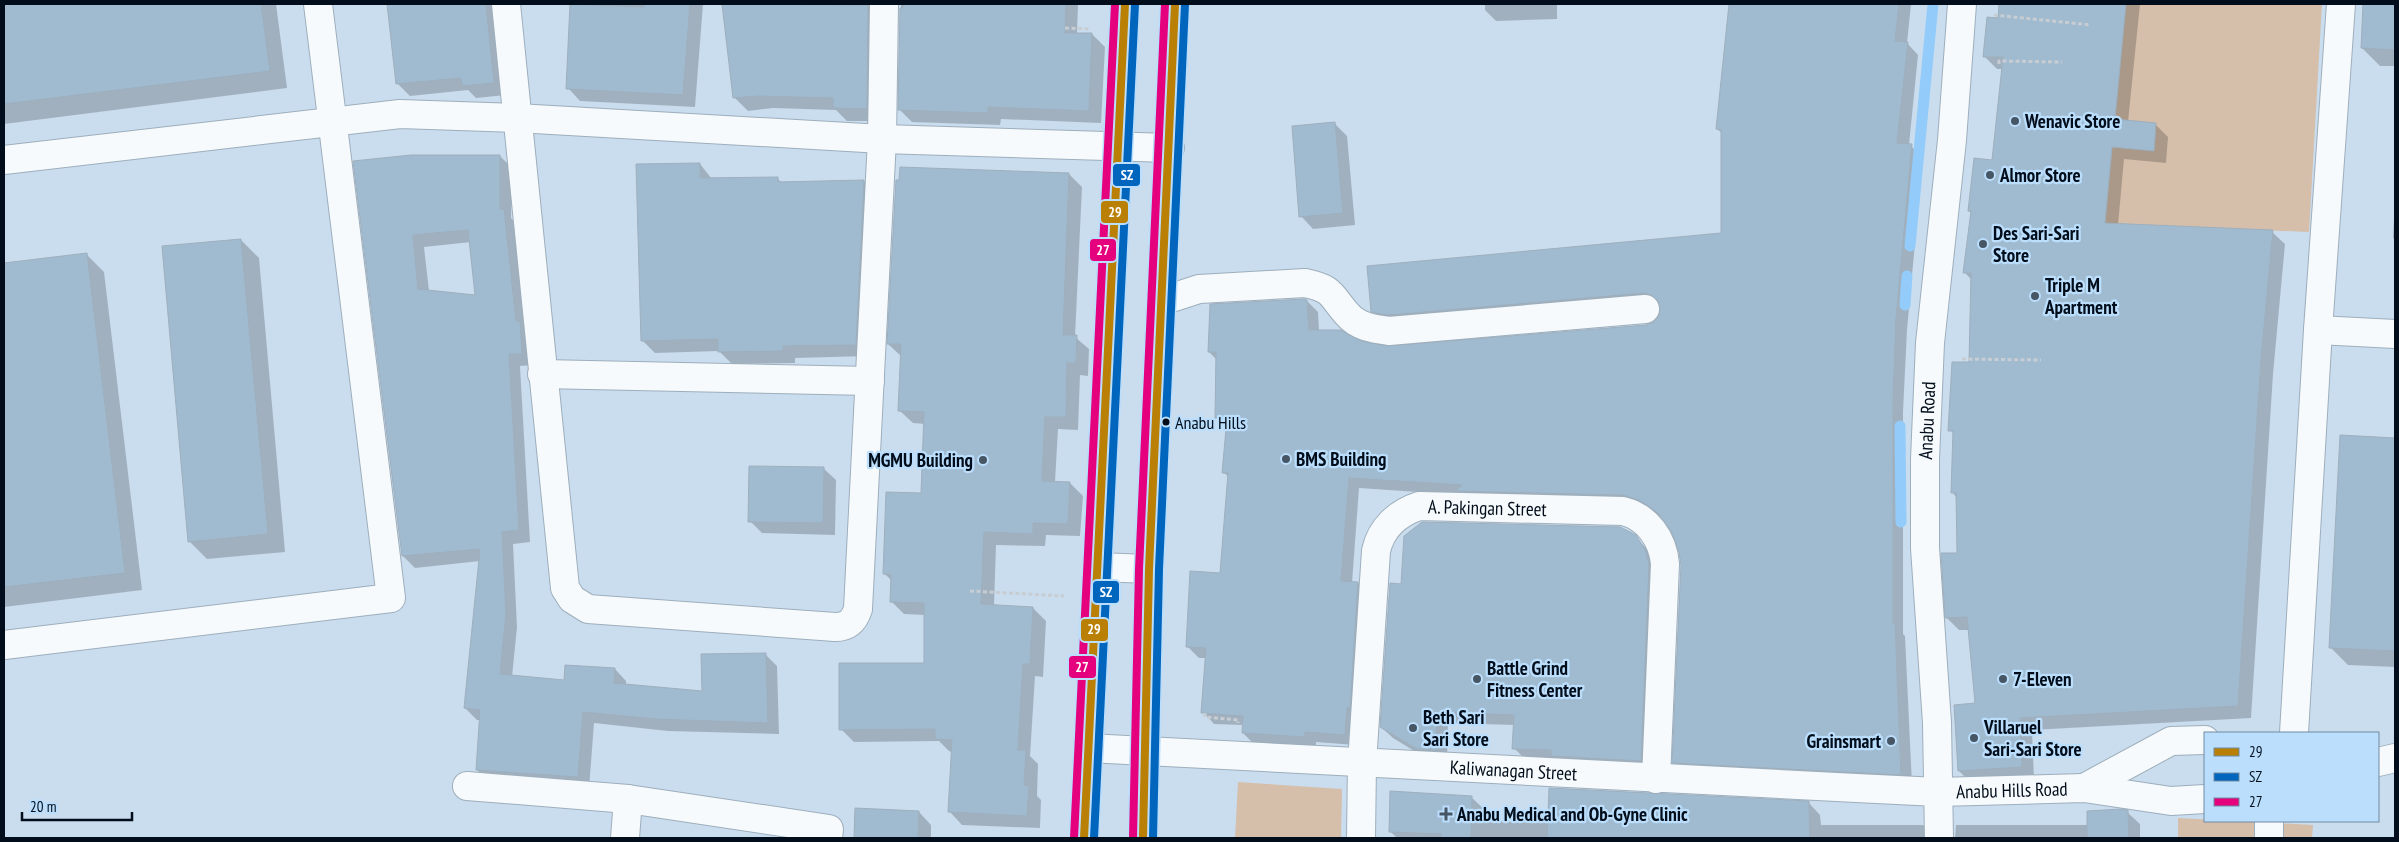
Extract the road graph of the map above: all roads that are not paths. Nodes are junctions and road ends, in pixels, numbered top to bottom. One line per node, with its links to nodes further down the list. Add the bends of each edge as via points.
1 (318, 4): 9 (main road)
2 (506, 4): 8 (main road)
3 (884, 4): 10 (main road)
4 (1124, 4): 11 (main road)
5 (1175, 4): 12 (main road)
6 (1962, 4): 33 (main road, Anabu Road, via 1952,140 1930,343 1925,459 1925,548 1937,723)
7 (2341, 4): 16 (main road)
8 (518, 118): 9 (main road, via 400,114); 10 (main road); 18 (main road)
9 (332, 120): 13 (main road); 22 (main road, via 391,598)
10 (882, 139): 11 (main road); 19 (main road)
11 (1118, 147): 12 (main road); 20 (main road)
12 (1170, 148): 14 (main road)
13 (4, 160)
14 (1162, 300): 15 (main road, via 1199,289 1305,283 1322,286 1358,323 1371,329 1389,331); 21 (main road)
15 (1644, 309)
16 (2318, 330): 17 (main road); 23 (main road)
17 (2395, 334)
18 (542, 374): 19 (main road); 19 (main road, via 563,575 565,588 572,599 588,609 835,626 851,623 858,609)
19 (870, 381)
20 (1097, 567): 21 (main road); 25 (main road)
21 (1149, 569): 26 (main road)
22 (4, 645)
23 (2294, 732)
24 (2204, 740): 32 (main road, Anabu Hills Road, via 2171,741)
25 (1088, 748): 26 (main road, Kaliwanagan Street); 39 (main road)
26 (1147, 752): 29 (main road, Kaliwanagan Street); 40 (main road)
27 (2395, 758): 28 (main road)
28 (2379, 762)
29 (1362, 763): 30 (main road, Kaliwanagan Street); 30 (main road, A. Pakingan Street, via 1376,551 1382,532 1393,520 1410,509 1428,504 1622,511 1641,518 1663,546); 41 (main road, A. Pakingan Street)
30 (1656, 778): 33 (main road, Kaliwanagan Street)
31 (467, 786): 34 (main road)
32 (2084, 788): 33 (main road, Anabu Hills Road); 35 (main road, Anabu Hills Road, via 2171,800)
33 (1938, 792): 42 (main road, Anabu Road)
34 (628, 799): 37 (main road); 38 (main road, via 829,829)
35 (2204, 799)
36 (2269, 822): 43 (main road)
37 (625, 838)
38 (828, 838)
39 (1084, 838)
40 (1144, 838)
41 (1361, 838)
42 (1939, 838)
43 (2269, 838)

